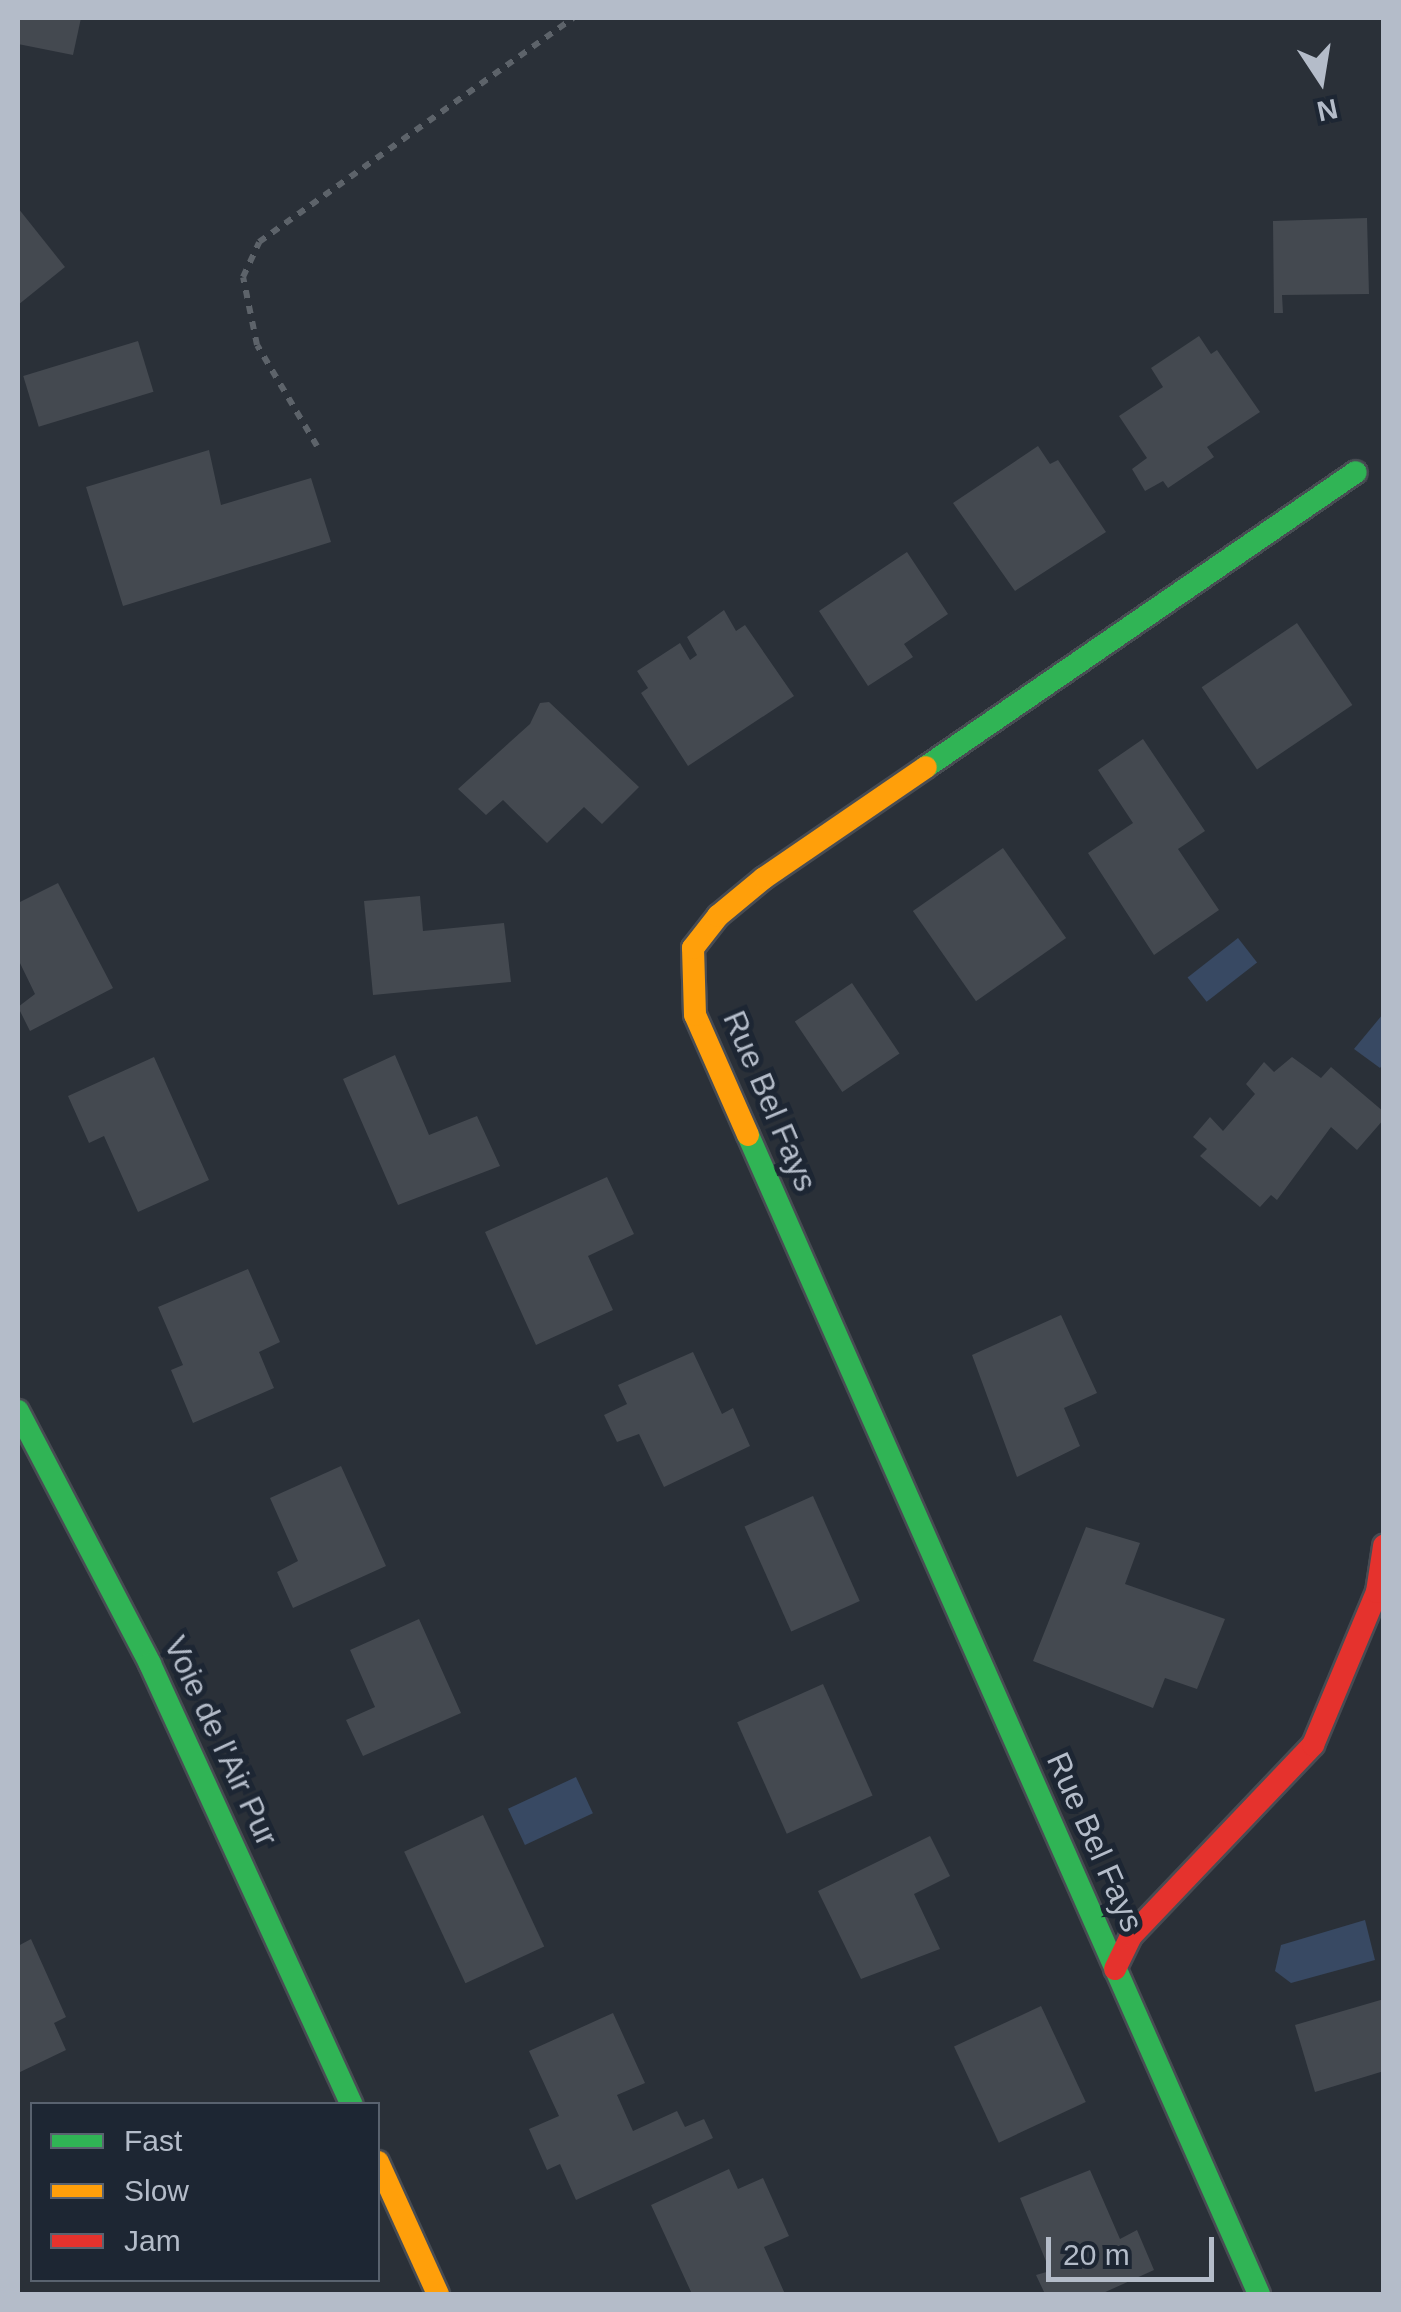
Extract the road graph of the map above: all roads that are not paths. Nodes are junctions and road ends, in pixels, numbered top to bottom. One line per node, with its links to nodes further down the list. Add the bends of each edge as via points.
1 (1356, 472): 4 (street, Rue Bel Fays, via 764,878 718,916 693,948 696,1015)
2 (18, 1411): 5 (street, Voie de l'Air Pur, via 150,1664)
3 (1384, 1546): 4 (street, Rue Bel Fays, via 1378,1592 1313,1745 1131,1936)
4 (1116, 1969): 8 (street, Rue Bel Fays)
5 (351, 2102)
6 (380, 2166): 7 (street)
7 (438, 2294)
8 (1259, 2294)

